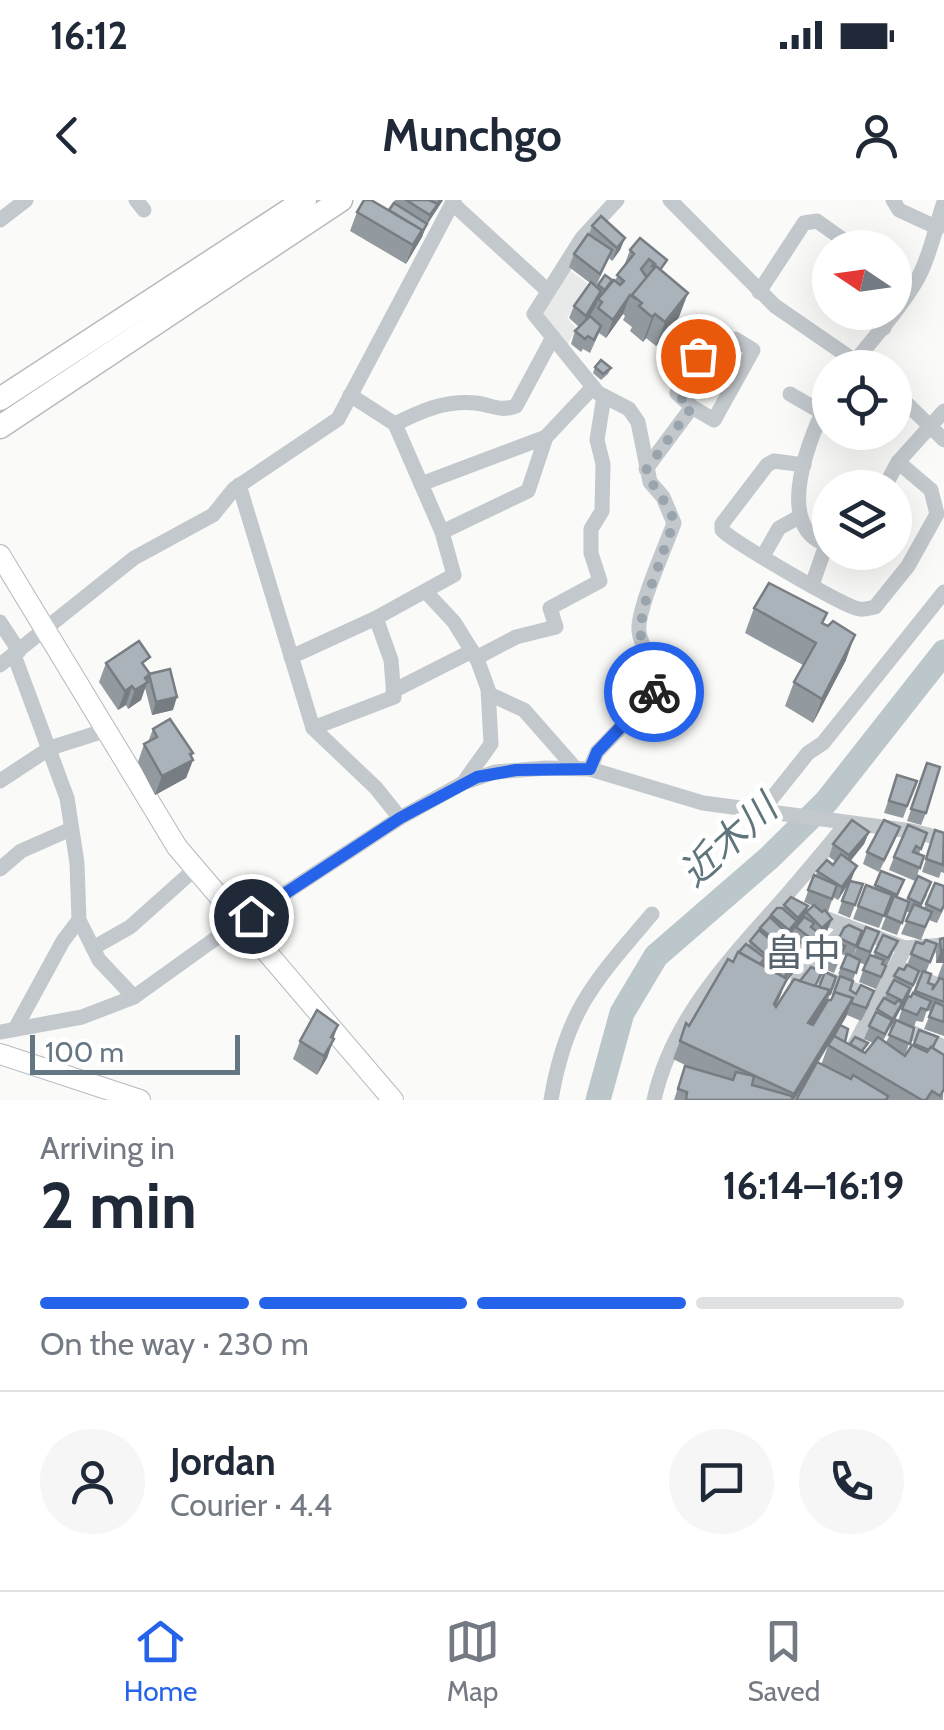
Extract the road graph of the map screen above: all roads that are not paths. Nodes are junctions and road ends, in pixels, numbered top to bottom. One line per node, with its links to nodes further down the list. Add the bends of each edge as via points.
1 (26, 200): 9 (street)
2 (305, 200): 20 (main road)
3 (341, 200): 27 (main road)
4 (617, 200): 13 (street)
5 (670, 200): 14 (street)
6 (893, 200): 10 (street, via 899,210)
7 (453, 202): 13 (street); 19 (street)
8 (944, 202): 10 (street)
9 (0, 220)
10 (938, 228): 12 (street)
11 (830, 230): 14 (street, via 817,221 804,223)
12 (912, 286)
13 (548, 290): 15 (street, via 534,314)
14 (758, 292): 16 (street)
15 (553, 337): 17 (street); 25 (street, via 516,406 452,403)
16 (837, 350)
17 (598, 392): 28 (street); 33 (street, via 638,422); 50 (street, via 602,511 591,529 591,553 600,581 550,608 556,626)
18 (790, 394): 21 (street)
19 (350, 395): 25 (street); 36 (street, via 338,419)
20 (0, 399)
21 (812, 406)
22 (692, 407): 22 (street, via 676,394 698,356 735,339 752,350 714,420); 33 (street)
23 (912, 408): 26 (street)
24 (944, 411): 26 (street)
25 (395, 424): 35 (street)
26 (931, 426): 29 (street); 31 (street)
27 (0, 427)
28 (546, 437): 35 (street); 38 (street, via 528,491)
29 (944, 440)
30 (812, 441): 32 (street)
31 (898, 462): 34 (street); 43 (street, via 932,490 937,506 908,566 875,607 857,609)
32 (804, 465): 37 (street); 41 (street, via 767,466 722,524 724,534)
33 (646, 470): 58 (street, via 674,522 639,632 669,678)
34 (894, 470)
35 (421, 484): 38 (street)
36 (239, 485): 48 (street, via 213,515 134,558); 51 (street)
37 (798, 517): 39 (street); 41 (street, via 779,528)
38 (442, 532): 44 (street, via 454,574)
39 (812, 537)
40 (0, 555): 48 (street)
41 (763, 556): 43 (street)
42 (818, 570): 43 (street)
43 (812, 585)
44 (426, 592): 46 (street); 50 (street)
45 (944, 592): 61 (street)
46 (376, 618): 51 (street); 53 (street)
47 (0, 622): 49 (street)
48 (46, 629): 49 (street); 56 (street)
49 (17, 653): 52 (street); 57 (street)
50 (474, 655): 53 (street); 54 (street)
51 (291, 657): 55 (street)
52 (0, 664)
53 (394, 691): 55 (street, via 394,697)
54 (488, 694): 58 (street, via 524,710); 60 (street, via 491,744)
55 (313, 728): 62 (street)
56 (108, 730): 57 (street); 67 (street)
57 (50, 748): 59 (street); 64 (street)
58 (582, 768): 60 (street, via 506,771); 61 (street)
59 (0, 781)
60 (464, 784): 62 (street)
61 (763, 813): 63 (street)
62 (400, 818): 71 (street)
63 (844, 823): 65 (street); 68 (street)
64 (71, 830): 66 (street, via 22,851); 70 (street)
65 (944, 839)
66 (0, 869)
67 (195, 869): 71 (street); 74 (street, via 130,927)
68 (781, 902): 72 (street); 89 (street, via 682,1027)
69 (652, 914): 88 (street, via 594,981 573,1018)
70 (79, 920): 74 (street); 81 (street)
71 (240, 923): 78 (street); 87 (street)
72 (847, 926): 75 (street); 79 (street, via 802,975)
73 (944, 944): 75 (street)
74 (93, 948): 78 (street)
75 (906, 948): 76 (street)
76 (896, 967): 77 (street); 79 (street)
77 (944, 988)
78 (134, 997): 81 (street, via 94,1014)
79 (878, 1000): 83 (street)
80 (0, 1016): 81 (street)
81 (11, 1030)
82 (911, 1032): 84 (street)
83 (854, 1046)
84 (944, 1048)
85 (0, 1054): 86 (street)
86 (140, 1100)
87 (393, 1100)
88 (551, 1100)
89 (654, 1100)

